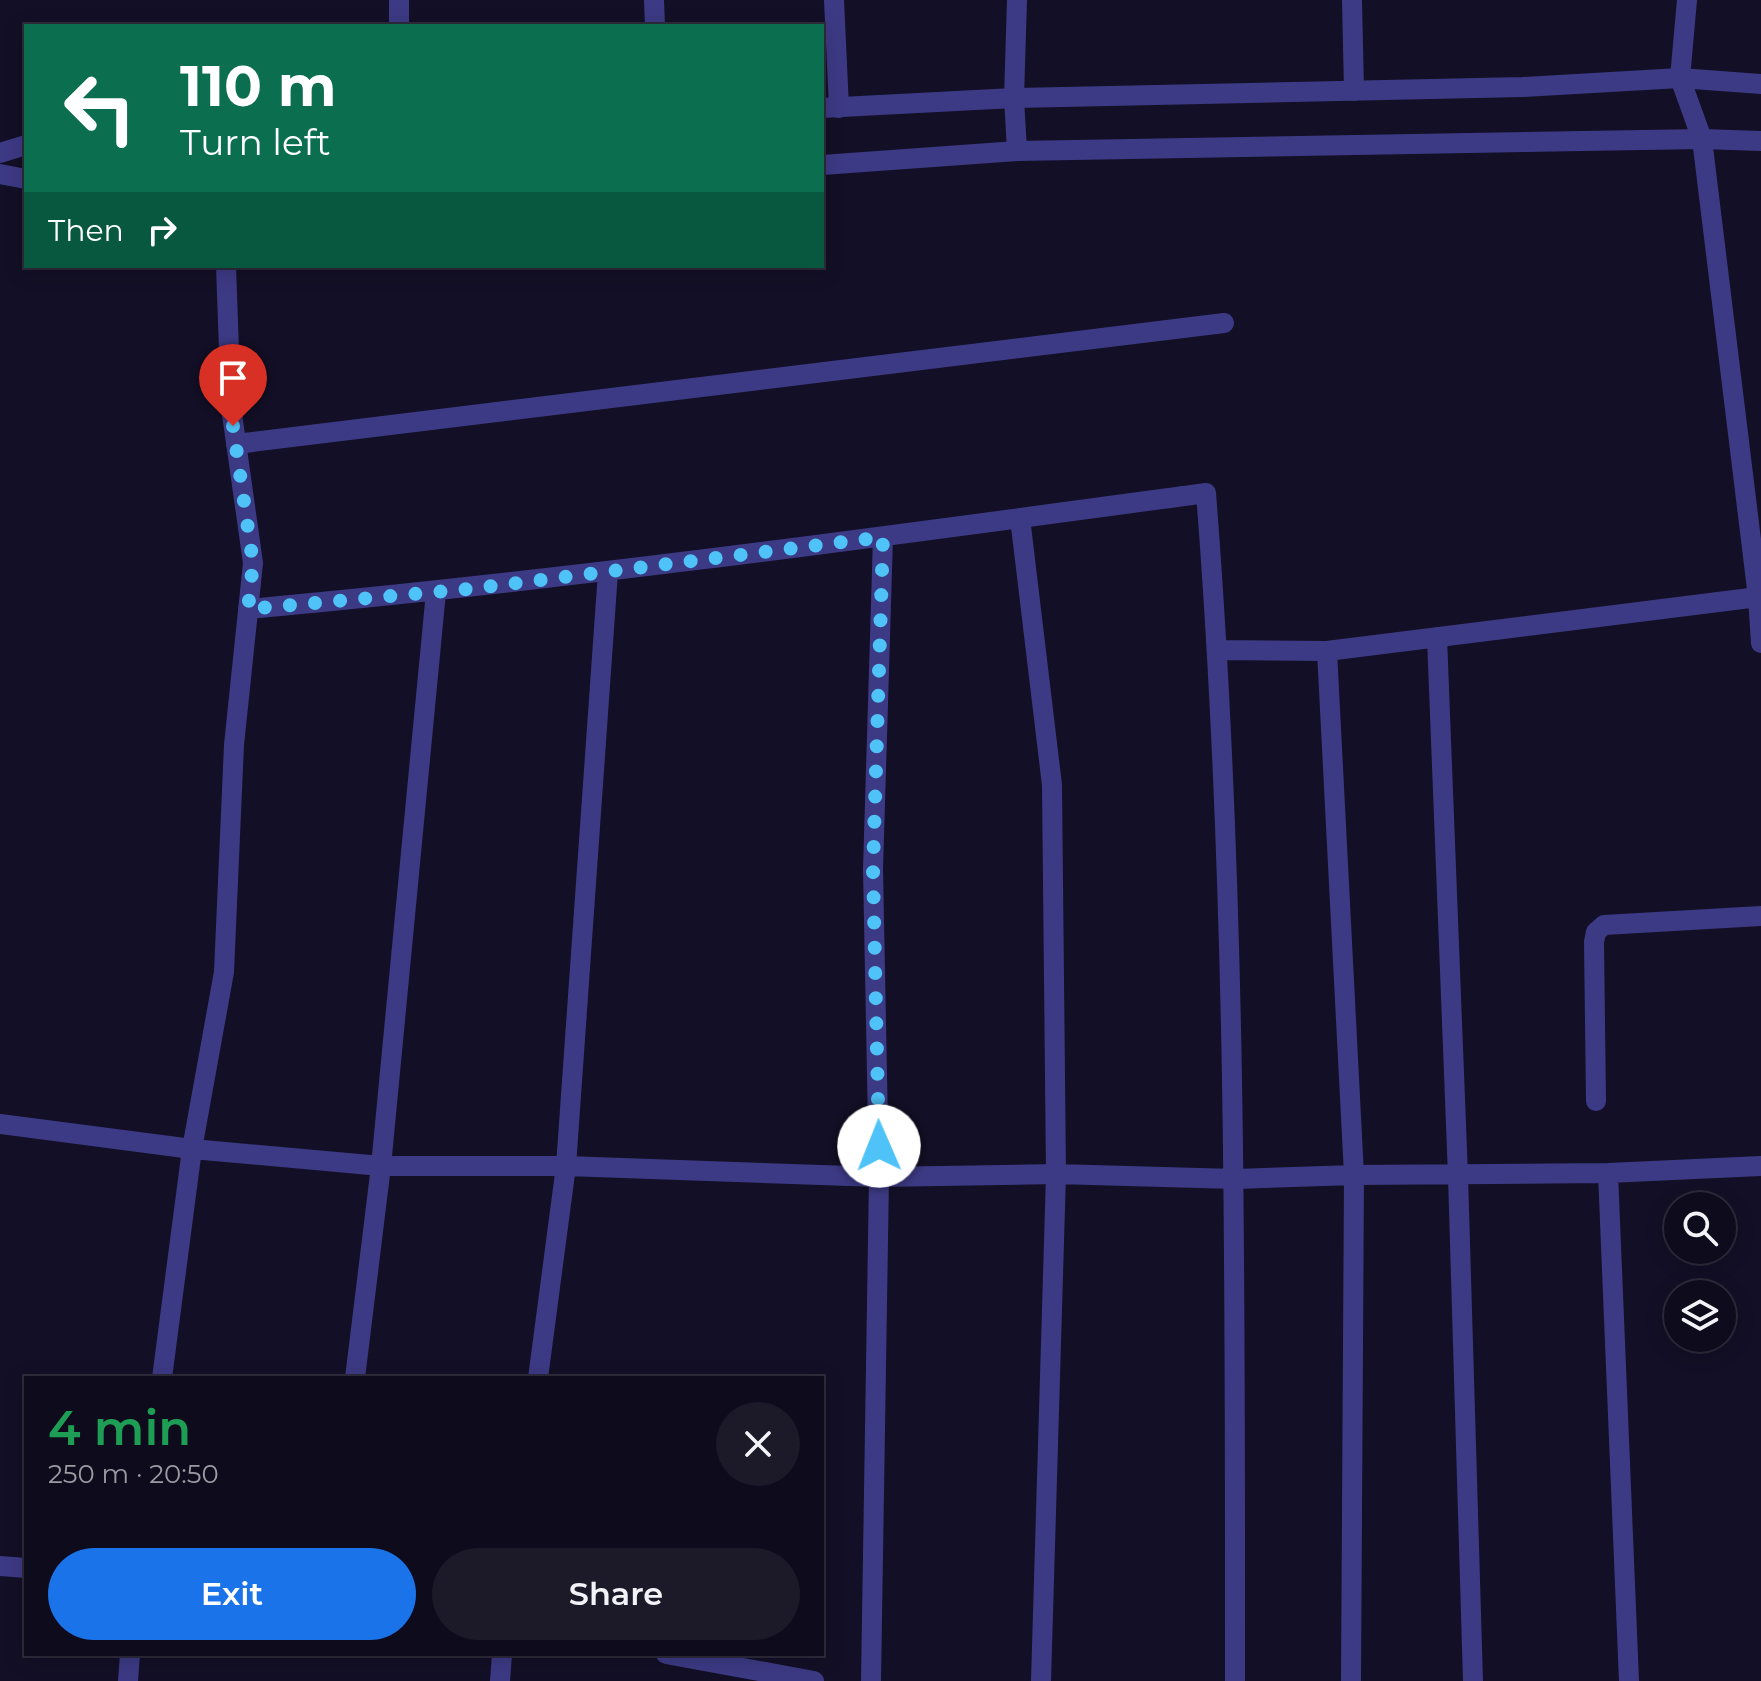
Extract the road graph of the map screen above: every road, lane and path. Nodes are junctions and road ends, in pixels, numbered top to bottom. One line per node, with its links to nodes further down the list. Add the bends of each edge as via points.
1 (399, 0): 7 (street)
2 (654, 0): 8 (street)
3 (834, 0): 13 (street)
4 (1017, 0): 12 (street)
5 (1352, 0): 11 (street)
6 (1687, 0): 9 (street)
7 (399, 24)
8 (655, 24)
9 (1680, 78): 10 (street); 11 (street); 14 (street)
10 (1761, 84)
11 (1354, 91): 12 (street)
12 (1014, 98): 13 (street); 17 (street)
13 (831, 108)
14 (1702, 139): 15 (street); 17 (street); 29 (street)
15 (1761, 141)
16 (24, 146): 18 (street)
17 (1017, 151): 19 (street)
18 (0, 153)
19 (824, 165)
20 (0, 174): 21 (street)
21 (24, 179)
22 (226, 268): 24 (street)
23 (1224, 323): 24 (street)
24 (236, 444): 30 (street, via 253,563)
25 (1020, 518): 26 (street); 33 (street, via 1206,493); 43 (street, via 1052,785)
26 (883, 537): 27 (street); 46 (street, via 873,869)
27 (608, 572): 28 (street); 40 (street)
28 (436, 592): 30 (street); 39 (street)
29 (1758, 597): 31 (street); 32 (street)
30 (248, 609): 38 (street, via 234,745 224,972)
31 (1437, 637): 34 (street); 45 (street)
32 (1761, 643)
33 (1218, 650): 34 (street); 47 (street)
34 (1327, 651): 44 (street)
35 (1761, 916): 36 (street, via 1604,925 1596,932)
36 (1596, 1101)
37 (0, 1124): 38 (street)
38 (192, 1149): 39 (street); 48 (street)
39 (381, 1166): 40 (street); 49 (street)
40 (566, 1166): 46 (street); 50 (street)
41 (1761, 1166): 42 (street)
42 (1608, 1173): 45 (street); 64 (street)
43 (1056, 1174): 46 (street); 47 (street); 60 (street)
44 (1354, 1175): 45 (street); 47 (street); 62 (street)
45 (1458, 1176): 63 (street)
46 (879, 1177): 59 (street)
47 (1235, 1179): 61 (street)
48 (162, 1376)
49 (355, 1376)
50 (538, 1376)
51 (0, 1566): 52 (street)
52 (24, 1568)
53 (130, 1656): 56 (street)
54 (502, 1656): 57 (street)
55 (677, 1656): 58 (street)
56 (128, 1681)
57 (500, 1681)
58 (814, 1681)
59 (871, 1681)
60 (1041, 1681)
61 (1235, 1681)
62 (1351, 1681)
63 (1473, 1681)
64 (1629, 1681)

